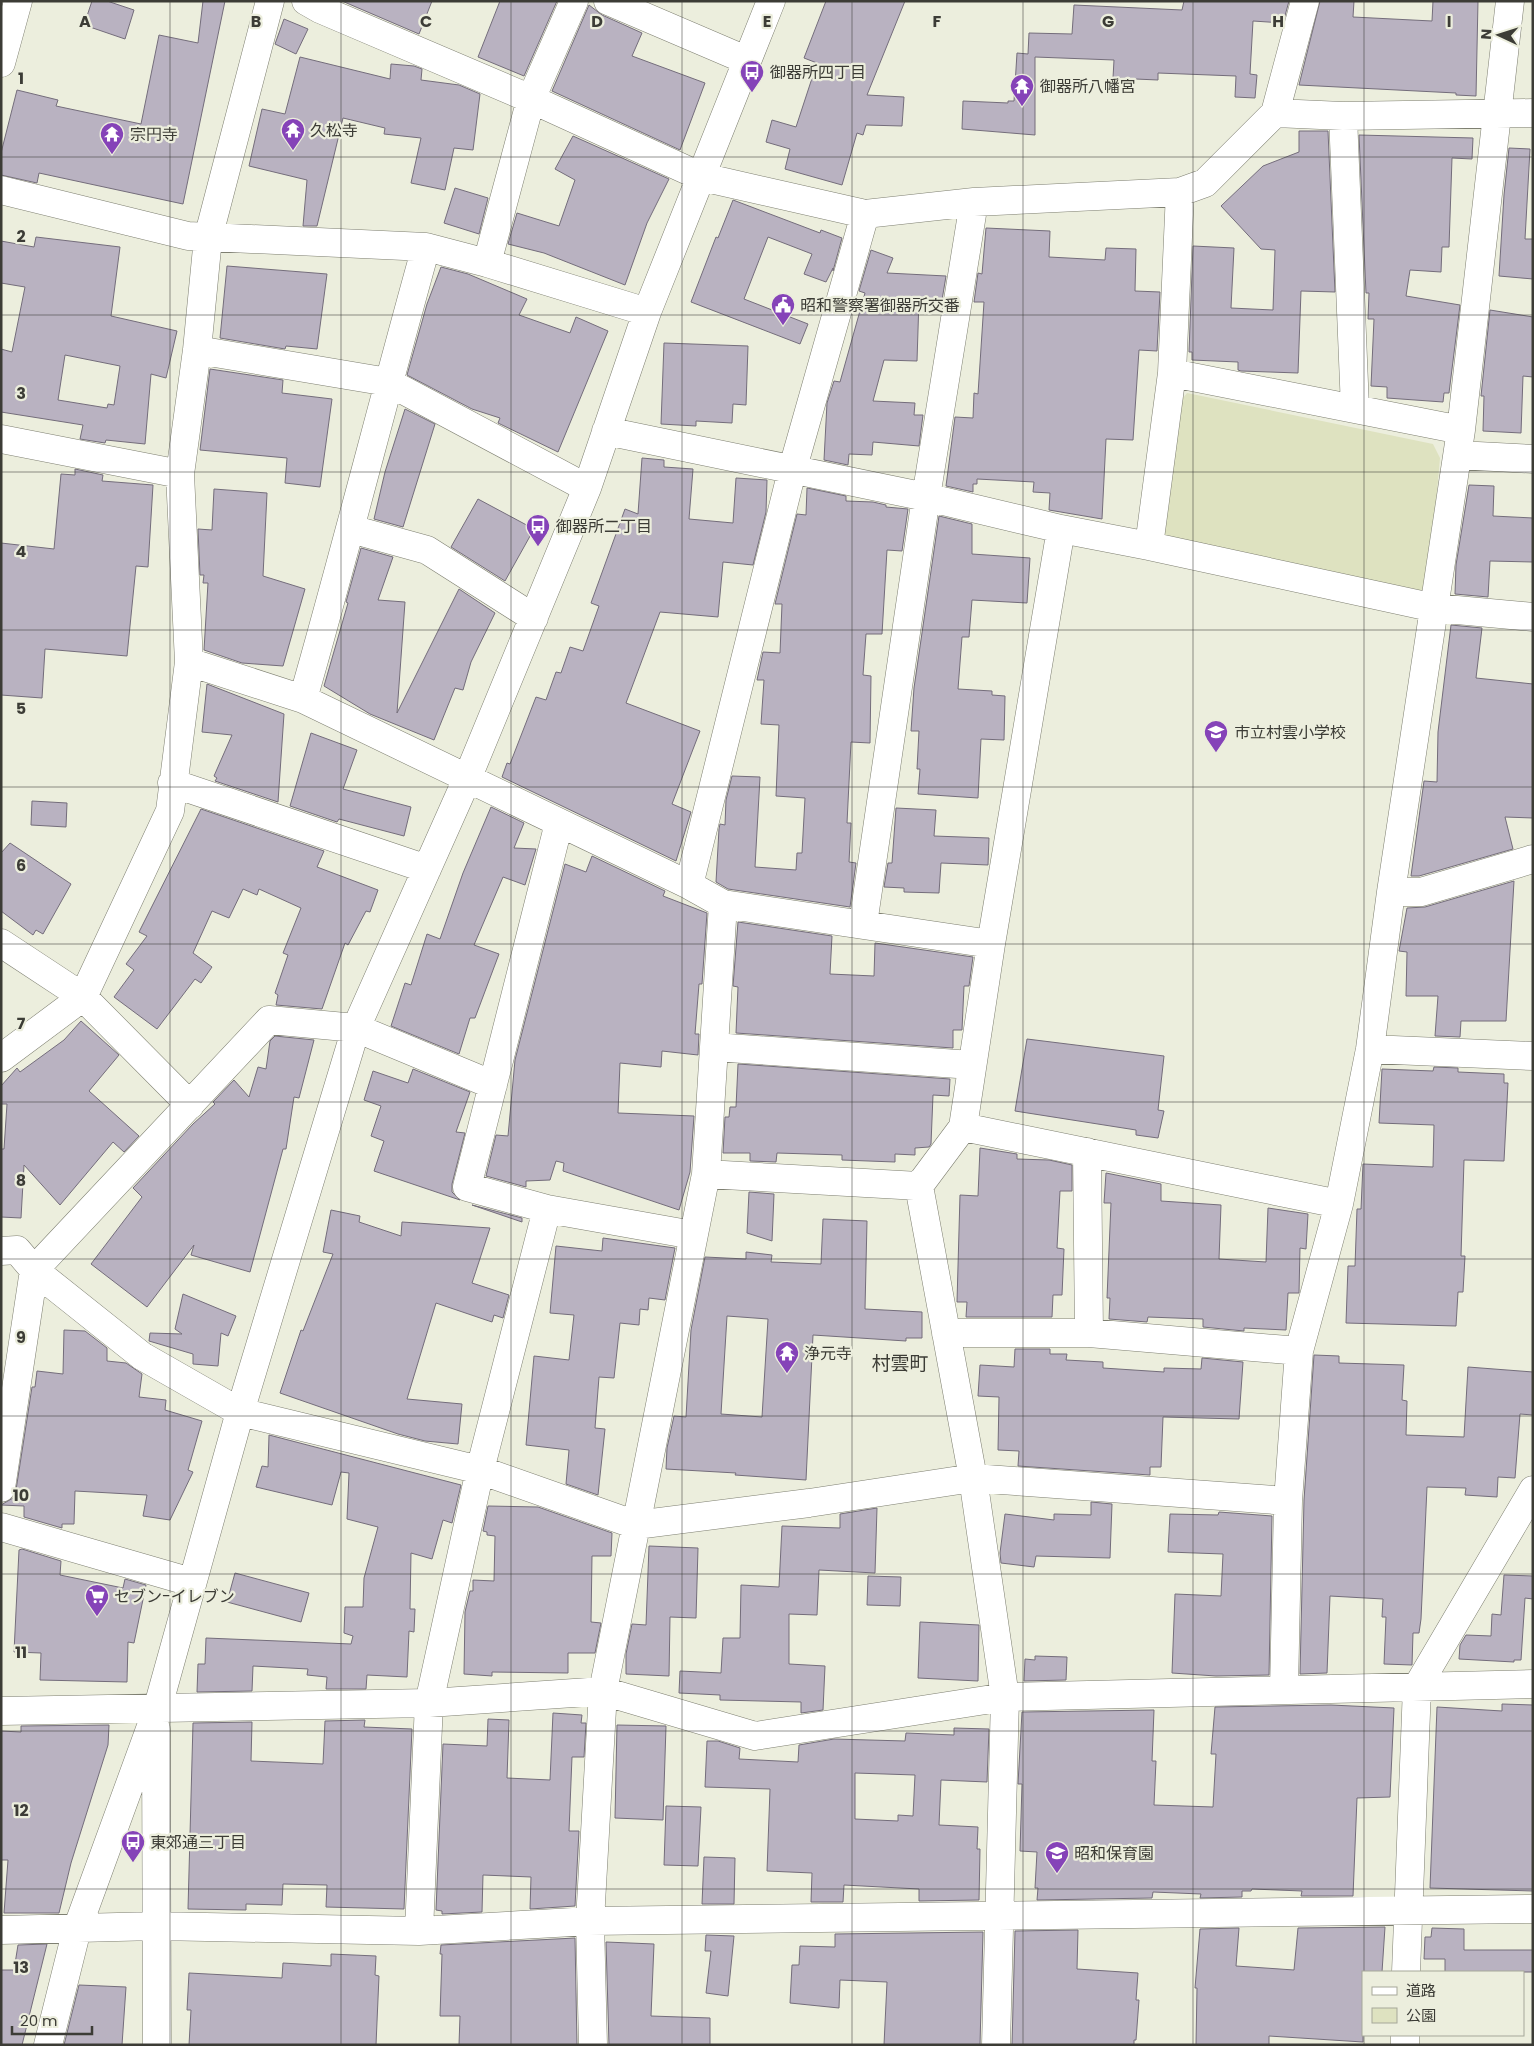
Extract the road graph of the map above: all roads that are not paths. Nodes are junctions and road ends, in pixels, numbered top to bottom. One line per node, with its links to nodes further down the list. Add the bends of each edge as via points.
1 (18, 1): 10 (street)
2 (270, 1): 21 (street)
3 (306, 1): 11 (street, via 320,10)
4 (574, 1): 11 (street)
5 (608, 1): 9 (street)
6 (771, 1): 9 (street)
7 (1305, 1): 12 (street)
8 (1510, 1): 14 (street)
9 (746, 60): 16 (street)
10 (1, 63)
11 (531, 99): 16 (street); 23 (street)
12 (1275, 113): 15 (street); 18 (street, via 1205,183)
13 (1533, 113): 14 (street)
14 (1497, 114): 15 (street); 31 (street)
15 (1343, 116): 28 (street)
16 (702, 177): 20 (street); 24 (street)
17 (1, 190): 21 (street, via 188,236)
18 (1180, 192): 19 (street); 26 (street)
19 (974, 202): 20 (street); 36 (street)
20 (865, 214): 33 (street)
21 (208, 238): 22 (street); 25 (street)
22 (426, 247): 23 (street); 27 (street)
23 (488, 263): 24 (street)
24 (647, 312): 29 (street)
25 (197, 350): 27 (street); 34 (street)
26 (1172, 373): 28 (street); 39 (street)
27 (388, 382): 35 (street); 37 (street)
28 (1355, 408): 31 (street)
29 (606, 431): 33 (street); 35 (street)
30 (1, 439): 34 (street)
31 (1460, 442): 32 (street); 40 (street)
32 (1533, 459)
33 (792, 471): 36 (street); 50 (street)
34 (180, 474): 43 (street)
35 (587, 488): 42 (street)
36 (926, 497): 38 (street); 53 (street)
37 (351, 529): 42 (street, via 427,550); 44 (street)
38 (1061, 529): 39 (street); 55 (street)
39 (1149, 546): 40 (street)
40 (1435, 608): 41 (street); 51 (street)
41 (1533, 617)
42 (534, 618): 45 (street)
43 (189, 662): 44 (street); 46 (street)
44 (303, 699): 45 (street)
45 (467, 779): 47 (street); 49 (street)
46 (172, 783): 49 (street); 56 (street, via 170,811)
47 (559, 823): 50 (street); 63 (street)
48 (1533, 859): 51 (street, via 1421,892)
49 (427, 869): 57 (street)
50 (689, 885): 52 (street)
51 (1391, 892): 59 (street)
52 (723, 904): 53 (street); 58 (street)
53 (863, 924): 55 (street)
54 (1, 943): 56 (street)
55 (991, 944): 62 (street)
56 (83, 997): 61 (street); 64 (street)
57 (356, 1028): 63 (street); 64 (street, via 269,1020); 77 (street)
58 (714, 1047): 62 (street); 67 (street)
59 (1370, 1049): 60 (street); 69 (street)
60 (1533, 1056)
61 (1, 1058)
62 (972, 1065): 65 (street)
63 (493, 1085): 70 (street, via 467,1187)
64 (190, 1105): 73 (street)
65 (963, 1127): 66 (street); 68 (street)
66 (1087, 1152): 69 (street); 75 (street)
67 (706, 1174): 68 (street); 71 (street)
68 (919, 1186): 74 (street)
69 (1340, 1204): 76 (street)
70 (547, 1209): 71 (street); 78 (street)
71 (693, 1235): 83 (street)
72 (1, 1251): 73 (street, via 18,1250)
73 (34, 1270): 77 (street, via 142,1356); 80 (street)
74 (946, 1333): 75 (street); 79 (street)
75 (1089, 1333): 76 (street)
76 (1300, 1351): 82 (street)
77 (240, 1412): 78 (street); 85 (street)
78 (480, 1470): 83 (street); 91 (street)
79 (974, 1478): 82 (street); 83 (street); 90 (street)
80 (1, 1488)
81 (1533, 1490): 87 (street)
82 (1288, 1501): 88 (street)
83 (636, 1525): 89 (street)
84 (1, 1527): 85 (street)
85 (191, 1582): 92 (street)
86 (1533, 1684): 87 (street)
87 (1417, 1687): 88 (street); 95 (street)
88 (1284, 1690): 90 (street)
89 (603, 1691): 90 (street, via 755,1736); 91 (street); 97 (street)
90 (1005, 1697): 96 (street)
91 (429, 1703): 92 (street); 101 (street)
92 (156, 1710): 93 (street); 98 (street); 99 (street)
93 (1, 1711)
94 (1533, 1909): 95 (street)
95 (1408, 1911): 96 (street); 102 (street)
96 (1000, 1916): 97 (street); 106 (street)
97 (590, 1921): 101 (street); 105 (street)
98 (156, 1926): 99 (street); 101 (street); 104 (street)
99 (77, 1929): 100 (street); 103 (street)
100 (1, 1930)
101 (419, 1931)
102 (1406, 1971)
103 (48, 2045)
104 (157, 2045)
105 (593, 2045)
106 (996, 2045)

